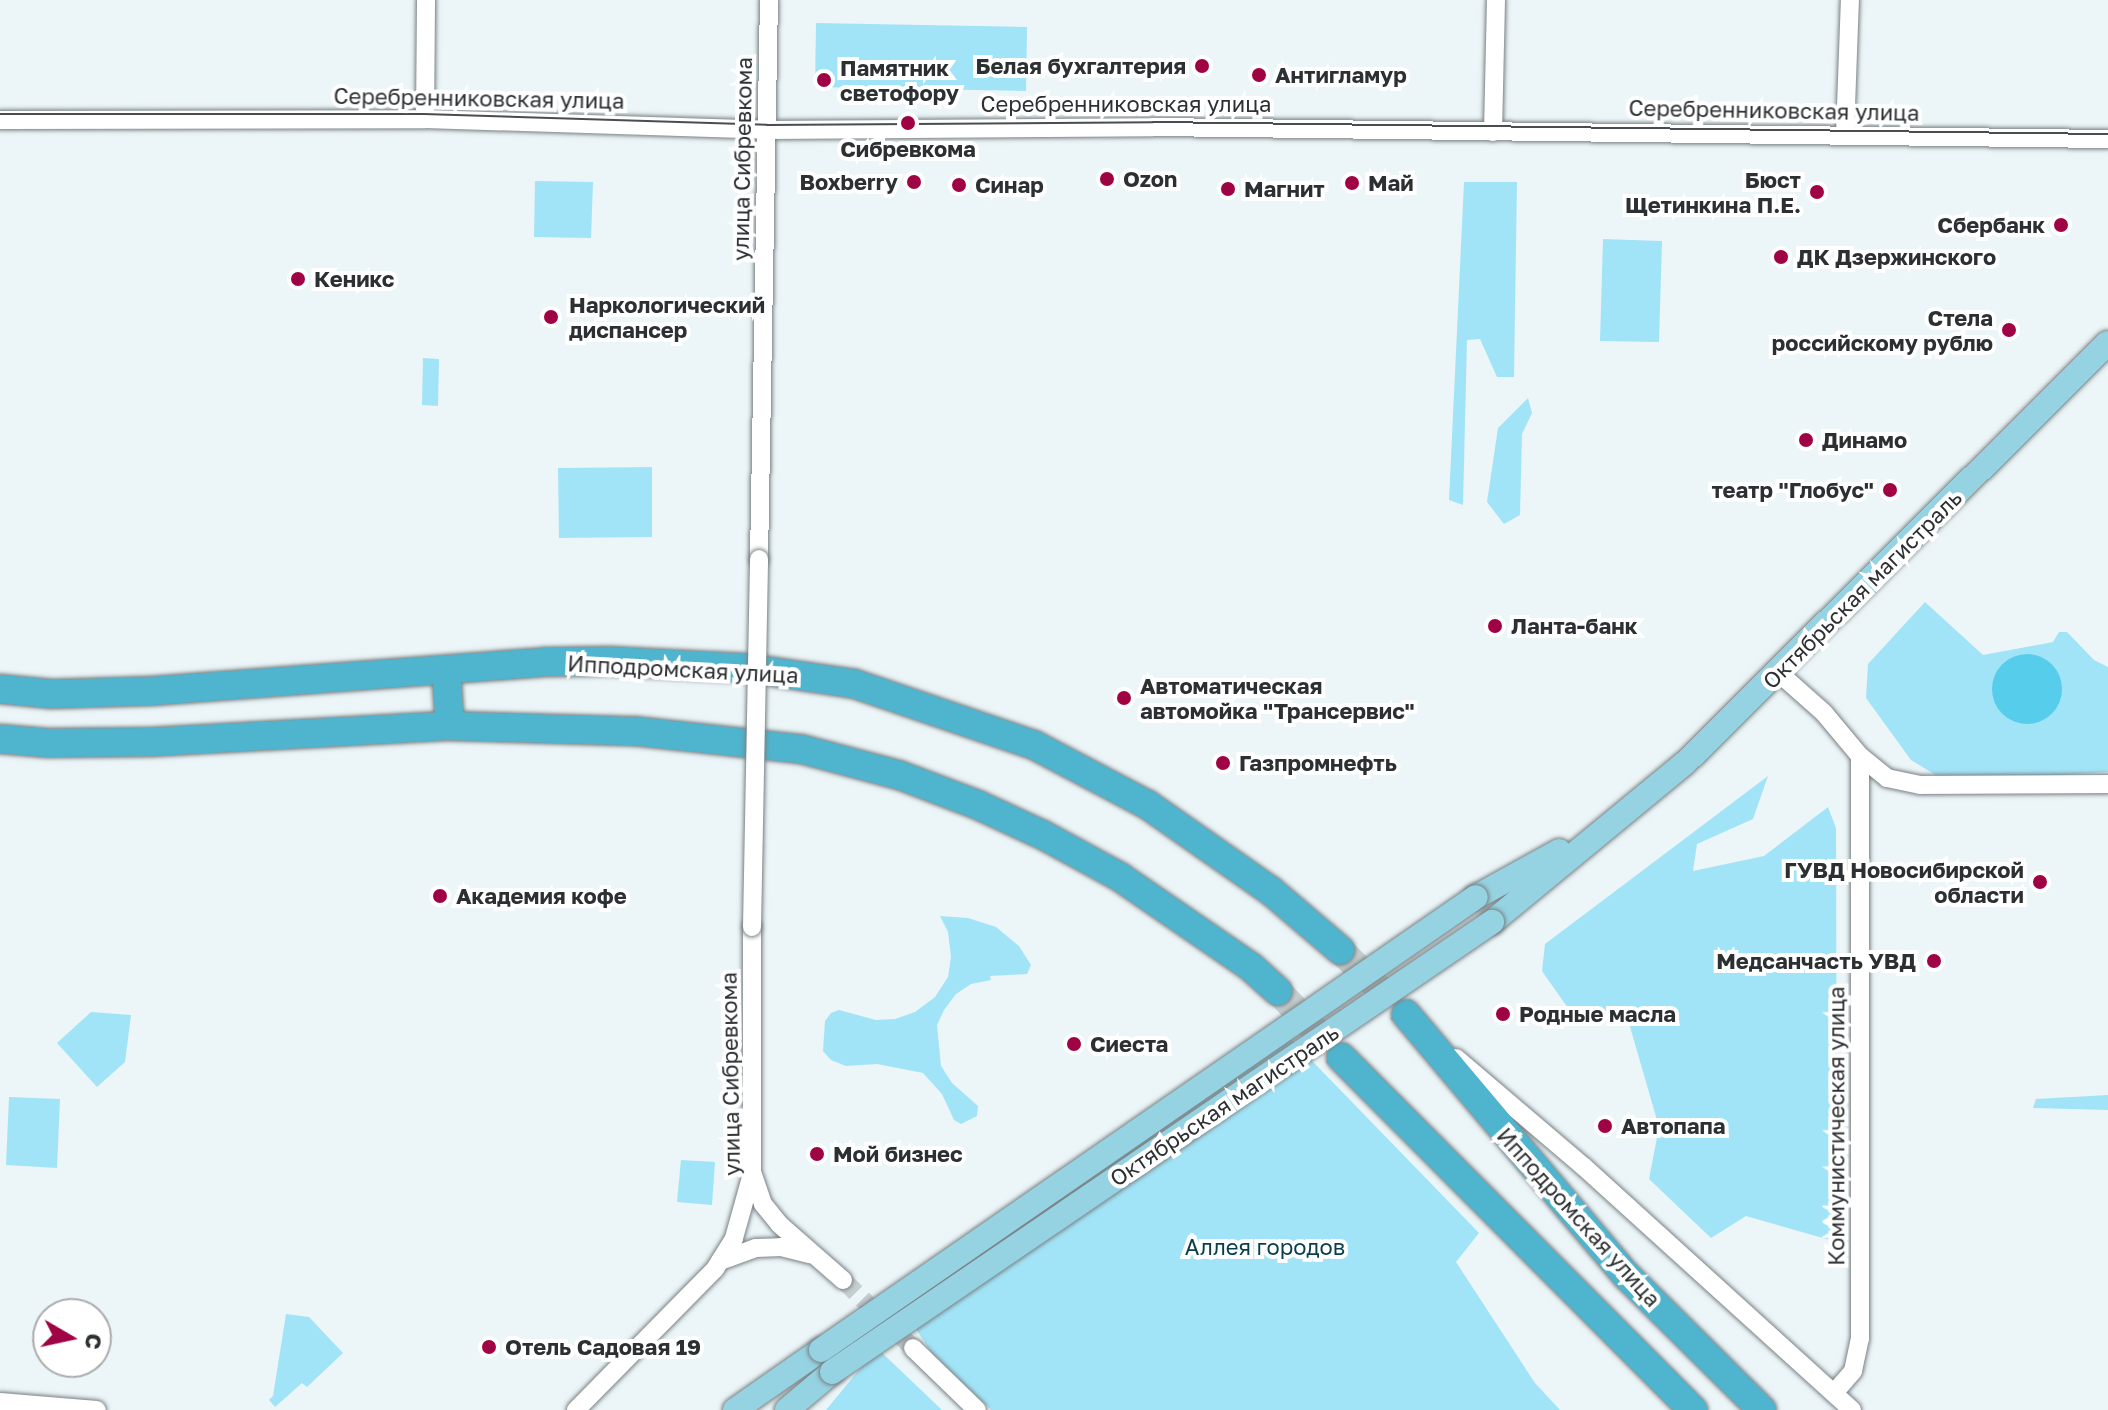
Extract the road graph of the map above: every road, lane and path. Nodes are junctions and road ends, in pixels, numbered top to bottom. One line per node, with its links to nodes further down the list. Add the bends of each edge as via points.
1 (426, 0): 5 (street)
2 (769, 0): 7 (street, улица Сибревкома)
3 (1496, 0): 8 (street)
4 (1850, 0): 9 (street)
5 (425, 119): 6 (street, Серебренниковская улица); 7 (street, Серебренниковская улица)
6 (0, 120)
7 (767, 130): 8 (street, Серебренниковская улица, via 1153,127); 24 (street, улица Сибревкома, bridge)
8 (1493, 132): 9 (street, Серебренниковская улица)
9 (1845, 134): 10 (street, Серебренниковская улица)
10 (2108, 139)
11 (2108, 343): 13 (main road, Октябрьская магистраль)
12 (446, 670): 14 (highway, Ипподромская улица, via 152,691 52,694); 15 (highway); 20 (highway, Ипподромская улица, via 609,661 747,668 855,684 1034,745 1148,805 1271,891)
13 (1779, 673): 17 (street, via 1824,713); 19 (main road, Октябрьская магистраль, via 1685,763)
14 (0, 689)
15 (450, 726): 16 (highway, via 151,742); 21 (highway, via 737,740 801,749 899,775 978,805 1120,877)
16 (0, 739)
17 (1860, 756): 18 (street, via 1887,778 1920,785); 29 (street, Коммунистическая улица, via 1860,1339 1853,1371)
18 (2108, 784)
19 (1607, 825): 33 (main road, Октябрьская магистраль, bridge, via 1476,897); 34 (main road, Октябрьская магистраль, bridge, via 1492,922 832,1372)
20 (1340, 950)
21 (1278, 991)
22 (1406, 1014): 29 (street); 37 (highway, Ипподромская улица, via 1627,1276)
23 (1341, 1057): 36 (highway)
24 (752, 1172): 25 (street, улица Сибревкома, via 763,1204); 26 (street, via 734,1238)
25 (814, 1255): 26 (street, via 756,1248); 27 (street, улица Сибревкома)
26 (720, 1261): 32 (street)
27 (843, 1280)
28 (913, 1348): 35 (street)
29 (1834, 1393): 38 (street)
30 (0, 1402): 31 (street)
31 (97, 1410)
32 (576, 1410)
33 (735, 1410)
34 (787, 1410)
35 (977, 1410)
36 (1693, 1410)
37 (1762, 1410)
38 (1852, 1410)

